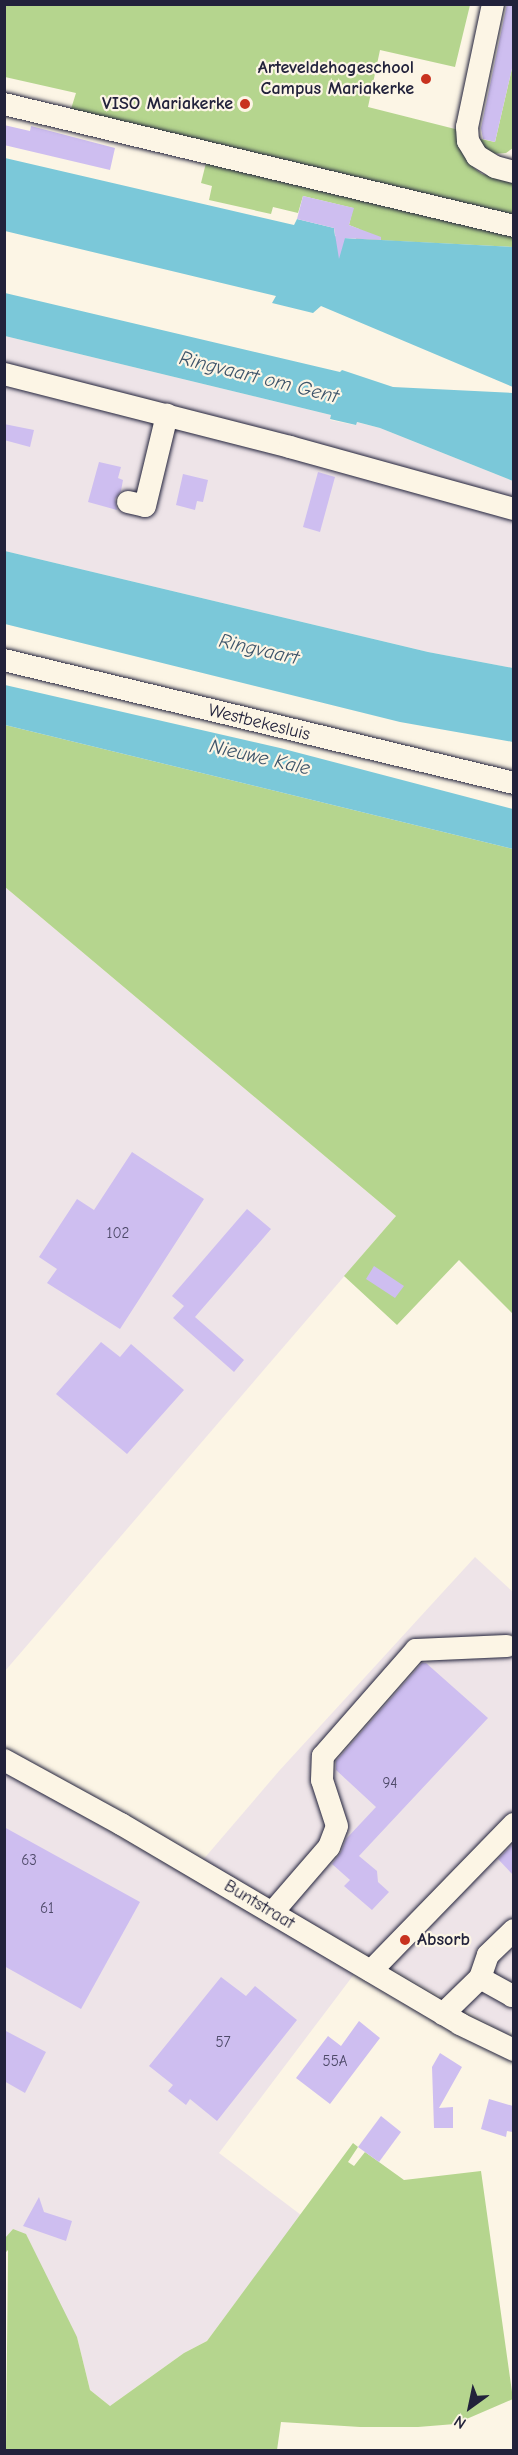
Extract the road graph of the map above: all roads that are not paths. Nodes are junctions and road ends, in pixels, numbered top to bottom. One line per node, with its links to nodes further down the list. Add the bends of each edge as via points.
1 (493, 4): 3 (street, via 467,127 468,141 477,156)
2 (4, 104): 4 (street)
3 (513, 172)
4 (513, 226)
5 (4, 374): 6 (street)
6 (167, 415): 7 (street); 8 (street)
7 (148, 497)
8 (513, 508)
9 (4, 660): 10 (street, Westbekesluis)
10 (513, 783)
11 (507, 1646): 14 (street, via 416,1650 408,1659 323,1756 322,1780 337,1826 329,1847)
12 (4, 1760): 14 (street, Buntstraat)
13 (513, 1824): 16 (street)
14 (272, 1913): 16 (street, Buntstraat)
15 (513, 1929): 17 (street, via 488,1955)
16 (371, 1971): 19 (street, Buntstraat)
17 (480, 1978): 18 (street); 19 (street)
18 (513, 1994)
19 (443, 2014): 20 (street, Buntstraat)
20 (513, 2049)

